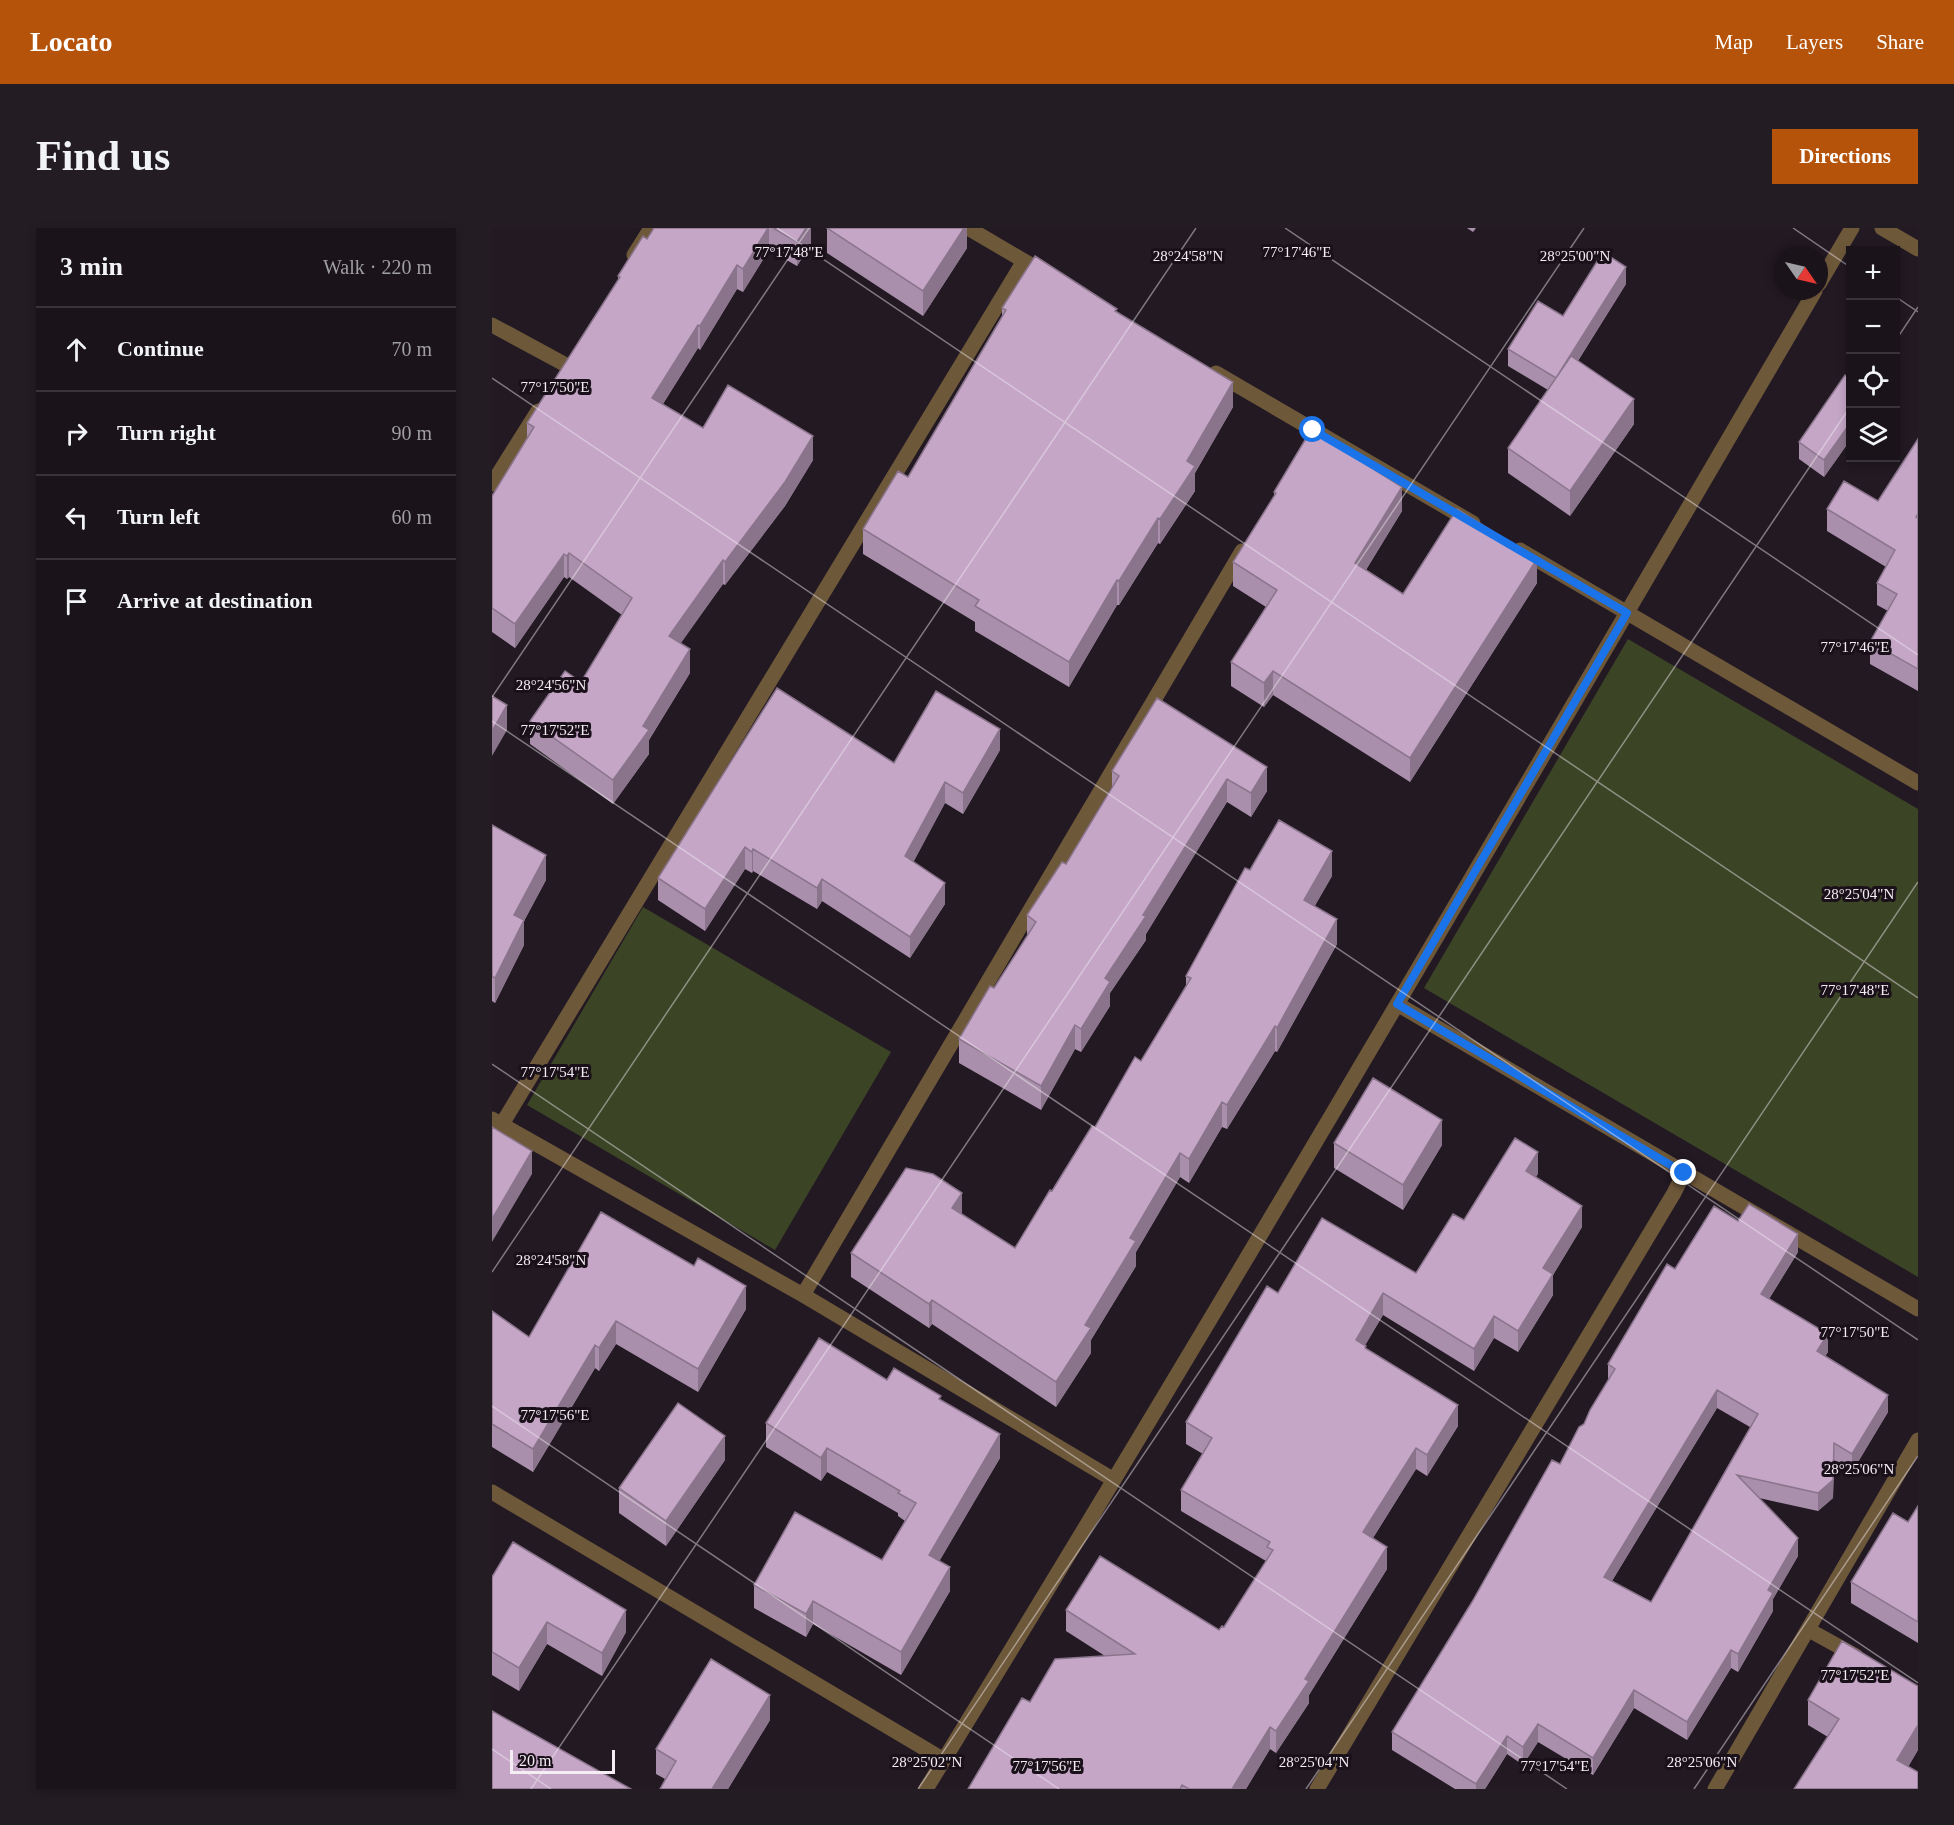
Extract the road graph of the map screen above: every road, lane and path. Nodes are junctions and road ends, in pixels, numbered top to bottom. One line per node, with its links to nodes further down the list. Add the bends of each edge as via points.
1 (651, 228): 7 (street)
2 (968, 228): 6 (street)
3 (1852, 228): 8 (street)
4 (1882, 228): 5 (street)
5 (1918, 249)
6 (1024, 261): 9 (street); 22 (street)
7 (627, 267)
8 (1828, 269)
9 (1065, 285)
10 (1810, 300): 19 (street)
11 (492, 324): 13 (street)
12 (1200, 363): 16 (street, via 1310,435)
13 (566, 365)
14 (548, 395): 15 (street)
15 (492, 484)
16 (1485, 530)
17 (1252, 533): 24 (street)
18 (1505, 542): 19 (street)
19 (1627, 613): 20 (street); 21 (street)
20 (1918, 783)
21 (1397, 1004): 23 (street); 27 (street)
22 (497, 1121): 24 (street)
23 (1684, 1173): 25 (street); 33 (street)
24 (803, 1295): 27 (street)
25 (1918, 1310)
26 (1918, 1440): 29 (street)
27 (1114, 1480): 31 (street)
28 (492, 1492): 31 (street)
29 (1809, 1630): 30 (street); 34 (street)
30 (1868, 1663)
31 (944, 1760): 32 (street)
32 (926, 1789)
33 (1317, 1789)
34 (1715, 1789)

